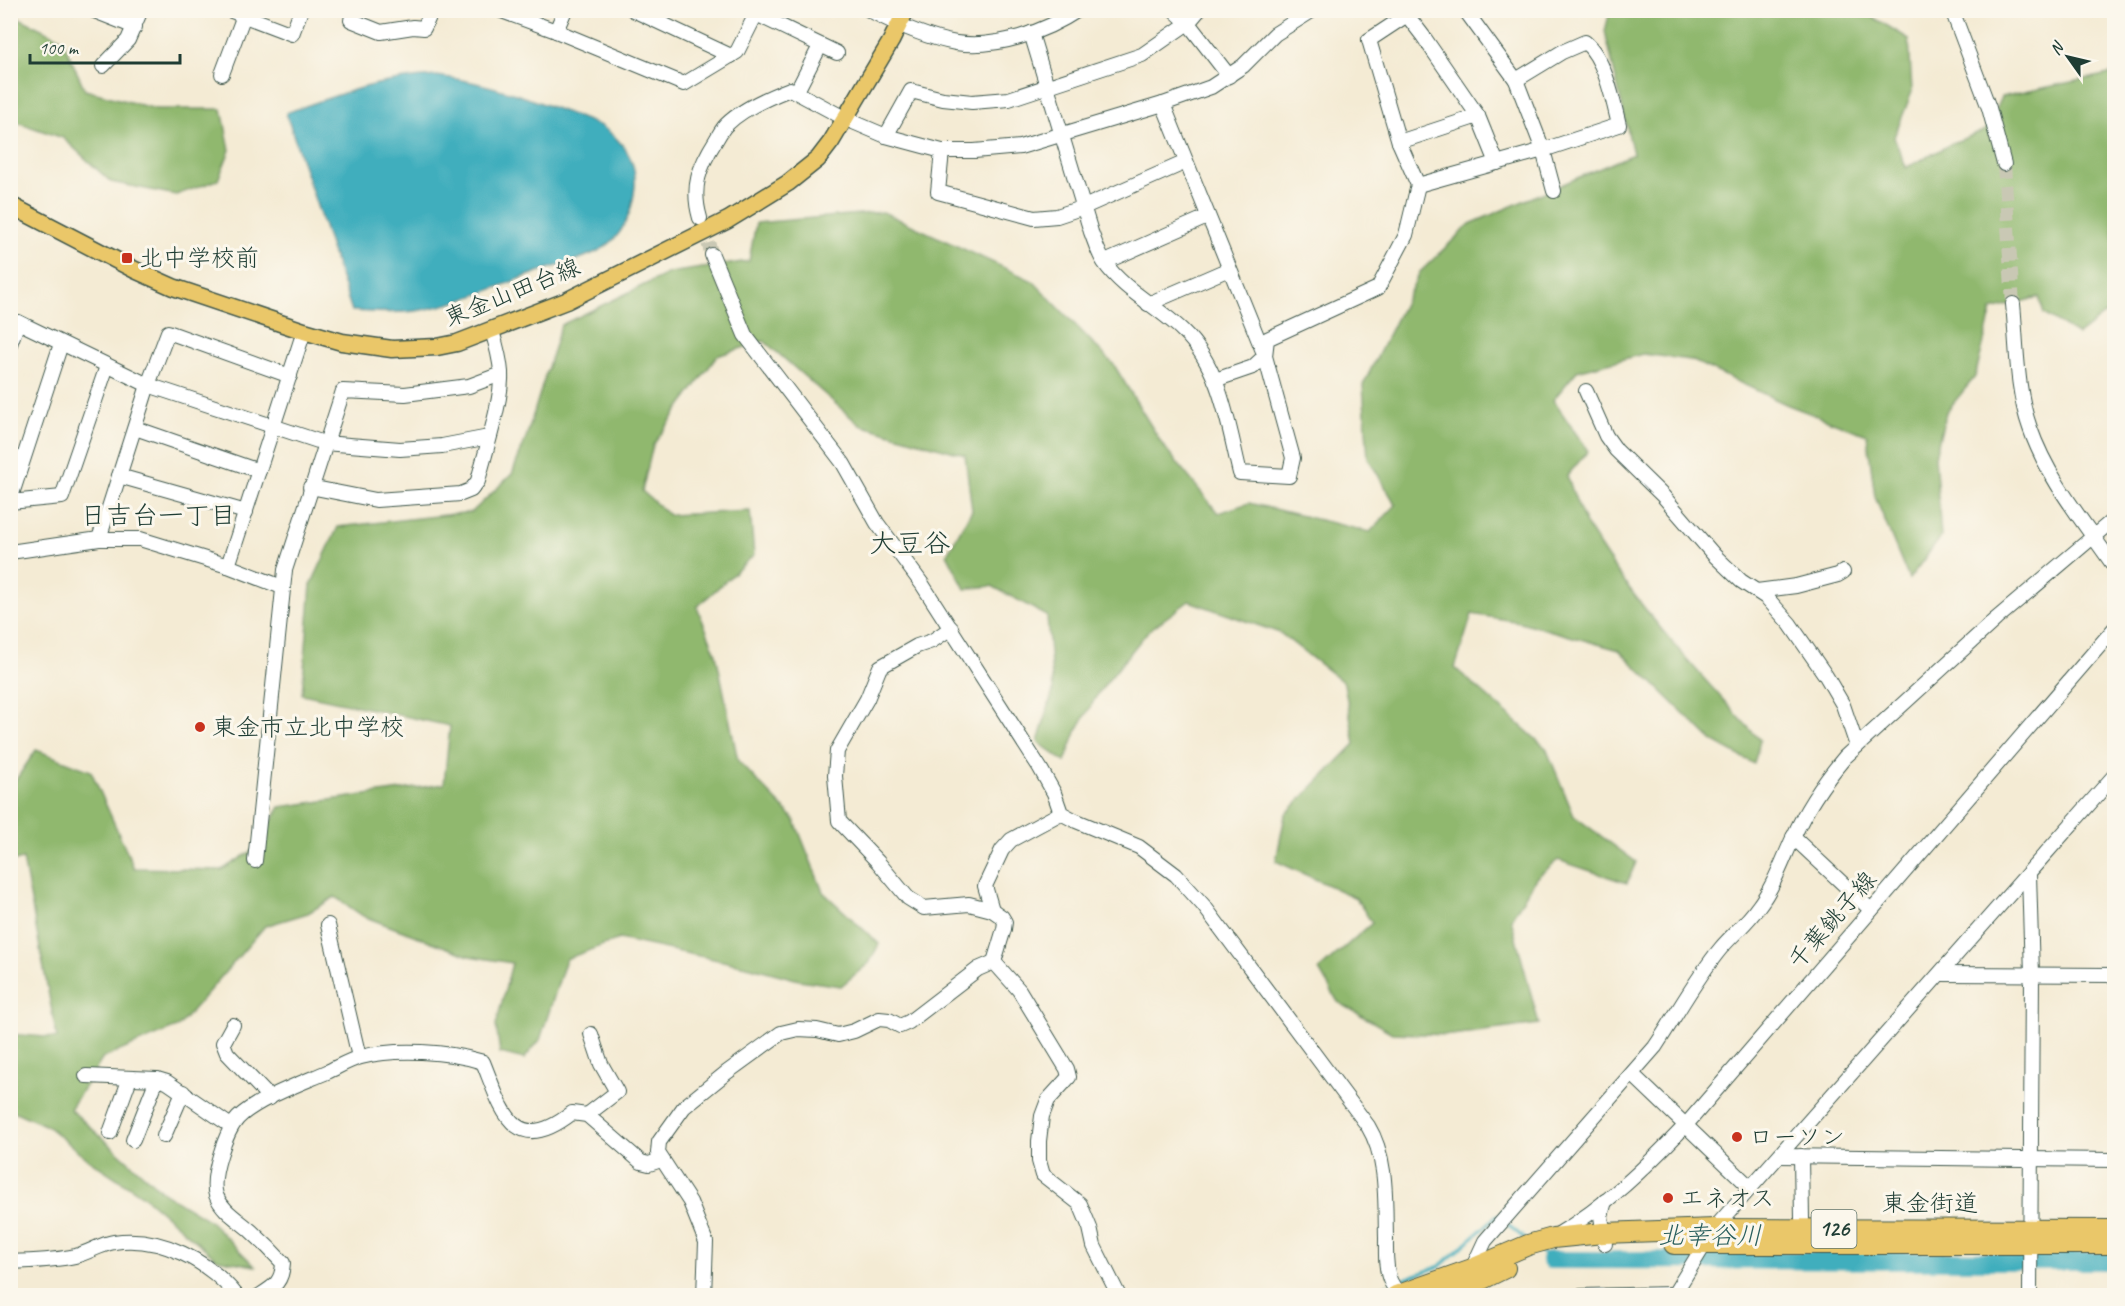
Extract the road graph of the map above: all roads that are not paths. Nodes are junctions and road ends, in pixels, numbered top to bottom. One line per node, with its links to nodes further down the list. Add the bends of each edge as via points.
1 (92, 10): 22 (street)
2 (141, 10): 22 (street)
3 (229, 10): 18 (street)
4 (301, 10): 18 (street, via 292,34)
5 (354, 10): 6 (street, via 351,20 381,32 424,28)
6 (432, 10)
7 (499, 10): 23 (street)
8 (565, 10): 23 (street)
9 (633, 10): 27 (street)
10 (869, 10): 20 (street)
11 (1078, 10): 24 (street)
12 (1174, 10): 21 (street)
13 (1199, 10): 21 (street)
14 (1465, 10): 31 (street)
15 (1952, 10): 44 (street, via 1989,108)
16 (754, 12): 25 (street); 27 (street, via 737,52)
17 (1306, 12): 30 (street)
18 (245, 13): 29 (street)
19 (1405, 13): 35 (street); 39 (street, via 1369,40)
20 (903, 17): 24 (street, via 926,35 956,43 979,44); 36 (main road, 東金山田台線)
21 (1188, 23): 30 (street); 32 (street, via 1142,55)
22 (135, 27): 28 (street)
23 (556, 32): 27 (street, via 684,84)
24 (1031, 33): 32 (street)
25 (820, 46): 26 (street); 33 (street)
26 (837, 53)
27 (731, 56)
28 (103, 66)
29 (222, 74)
30 (1229, 76): 34 (street)
31 (1516, 80): 40 (street); 40 (street, via 1585,42 1601,67 1619,125)
32 (1046, 88): 37 (street); 38 (street, via 1009,99 972,102 910,91)
33 (797, 91): 36 (street); 50 (street, via 790,89 765,98 725,125 704,158 695,186)
34 (1163, 104): 37 (street); 42 (street)
35 (1478, 116): 39 (street); 43 (street)
36 (846, 119): 38 (street); 58 (main road, 東金山田台線, via 818,159 788,183 728,220 566,301)
37 (1061, 135): 41 (street, via 1020,147); 48 (street)
38 (885, 136): 41 (street)
39 (1399, 142): 45 (street)
40 (1544, 150): 43 (street); 46 (street)
41 (942, 151): 48 (street, via 938,192 1034,218)
42 (1186, 162): 48 (street); 49 (street)
43 (1497, 163): 45 (street)
44 (2004, 164)
45 (1418, 185): 61 (street, via 1406,235 1378,288 1267,339)
46 (1554, 191)
47 (10, 205): 57 (main road, 東金山田台線, via 173,287)
48 (1084, 207): 52 (street)
49 (1207, 217): 52 (street); 53 (street)
50 (700, 218)
51 (712, 255): 86 (street, via 745,335 843,464 876,523)
52 (1105, 262): 54 (street)
53 (1229, 269): 54 (street); 61 (street)
54 (1148, 304): 65 (street, via 1183,331 1201,352)
55 (2013, 304): 78 (street, via 2021,392 2030,428 2056,482)
56 (14, 323): 59 (street); 60 (street)
57 (304, 331): 58 (main road, 東金山田台線, via 342,342 392,349 436,347); 64 (street)
58 (492, 331): 63 (street)
59 (10, 344)
60 (61, 344): 62 (street); 75 (street)
61 (1265, 356): 65 (street, via 1252,367); 65 (street, via 1293,458 1289,476 1240,473)
62 (107, 366): 66 (street); 75 (street, via 62,497)
63 (501, 374): 70 (street); 71 (street, via 469,386 405,394 343,391)
64 (290, 376): 66 (street, via 168,332); 68 (street)
65 (1215, 380)
66 (148, 385): 68 (street); 69 (street)
67 (1586, 391): 85 (street, via 1616,450 1714,555)
68 (273, 426): 71 (street); 72 (street)
69 (135, 429): 72 (street); 73 (street)
70 (489, 437): 71 (street, via 400,449); 74 (street, via 478,481 461,494 376,500)
71 (324, 443): 74 (street)
72 (259, 471): 76 (street)
73 (119, 476): 76 (street); 79 (street)
74 (310, 487): 84 (street)
75 (10, 501)
76 (246, 512): 81 (street)
77 (2115, 519): 78 (street)
78 (2094, 537): 82 (street); 88 (street, via 1996,619)
79 (99, 539): 80 (street); 81 (street, via 140,539)
80 (10, 552)
81 (228, 566): 84 (street)
82 (2115, 566)
83 (1843, 572): 85 (street, via 1796,586)
84 (282, 587): 92 (street)
85 (1756, 591): 88 (street, via 1767,597 1790,624 1826,676 1843,705)
86 (951, 628): 90 (street, via 1040,768); 94 (street, via 880,667 837,752 839,821 908,898 924,908 969,904)
87 (2115, 628): 95 (street, 千葉銚子線)
88 (1857, 746): 91 (street, via 1828,777)
89 (2115, 776): 93 (street)
90 (1061, 813): 94 (street, via 1011,840 1002,850 985,886); 132 (street, via 1139,847 1176,875 1204,906 1368,1126 1381,1154 1387,1265)
91 (1793, 837): 95 (street); 104 (street, via 1778,876 1758,909 1716,955 1655,1047)
92 (255, 861)
93 (2029, 874): 98 (street); 99 (street)
94 (992, 910): 97 (street, via 1005,922)
95 (1871, 910): 112 (street, 千葉銚子線)
96 (328, 925): 103 (street)
97 (994, 962): 118 (street, via 978,969 900,1026 879,1018 838,1035 798,1029 781,1033 684,1107 659,1142 657,1153); 137 (street, via 1019,990 1067,1069 1069,1077 1048,1100 1042,1116 1039,1161 1043,1174 1080,1204 1094,1245)
98 (1940, 974): 99 (street); 116 (street)
99 (2032, 975): 100 (street); 119 (street)
100 (2115, 975)
101 (233, 1025): 109 (street, via 223,1043 227,1053)
102 (591, 1034): 110 (street, via 601,1065 618,1092)
103 (359, 1057): 109 (street); 110 (street, via 441,1053 483,1062 511,1124 529,1131 559,1124 572,1113)
104 (1632, 1074): 112 (street); 131 (street, via 1485,1241)
105 (86, 1076): 106 (street)
106 (130, 1078): 107 (street); 113 (street)
107 (157, 1079): 108 (street); 115 (street)
108 (183, 1092): 111 (street); 114 (street)
109 (270, 1098): 111 (street)
110 (587, 1115): 118 (street, via 641,1162)
111 (231, 1126): 135 (street, via 215,1176 216,1195 227,1211 283,1263 283,1276)
112 (1685, 1126): 121 (street); 122 (street, 千葉銚子線)
113 (110, 1133)
114 (164, 1136)
115 (133, 1140)
116 (1780, 1156): 117 (street); 121 (street)
117 (1802, 1156): 119 (street); 123 (street)
118 (661, 1160): 136 (street, via 690,1202 706,1242)
119 (2031, 1160): 120 (street); 125 (street)
120 (2115, 1160)
121 (1751, 1188): 126 (street)
122 (1605, 1201): 127 (street, 千葉銚子線); 128 (street, via 1601,1216)
123 (1802, 1219)
124 (2115, 1230): 125 (highway, 東金街道 / 126)
125 (2030, 1236): 126 (highway, 東金街道 / 126); 129 (highway, 東金街道 / 126); 140 (street)
126 (1709, 1237): 128 (highway, 東金街道 / 126); 133 (street)
127 (1553, 1238): 128 (highway, 東金街道 / 126); 131 (highway, 東金街道 / 126)
128 (1604, 1239): 138 (highway, 東金街道 / 126, via 1538,1254)
129 (2115, 1244)
130 (10, 1262): 134 (street, via 78,1256 113,1242 156,1244 196,1260)
131 (1472, 1269): 132 (highway, 東金街道 / 126)
132 (1398, 1295)
133 (1674, 1295): 139 (street)
134 (237, 1296)
135 (259, 1296)
136 (704, 1296)
137 (1119, 1296)
138 (1448, 1296)
139 (1580, 1296)
140 (2030, 1296)

